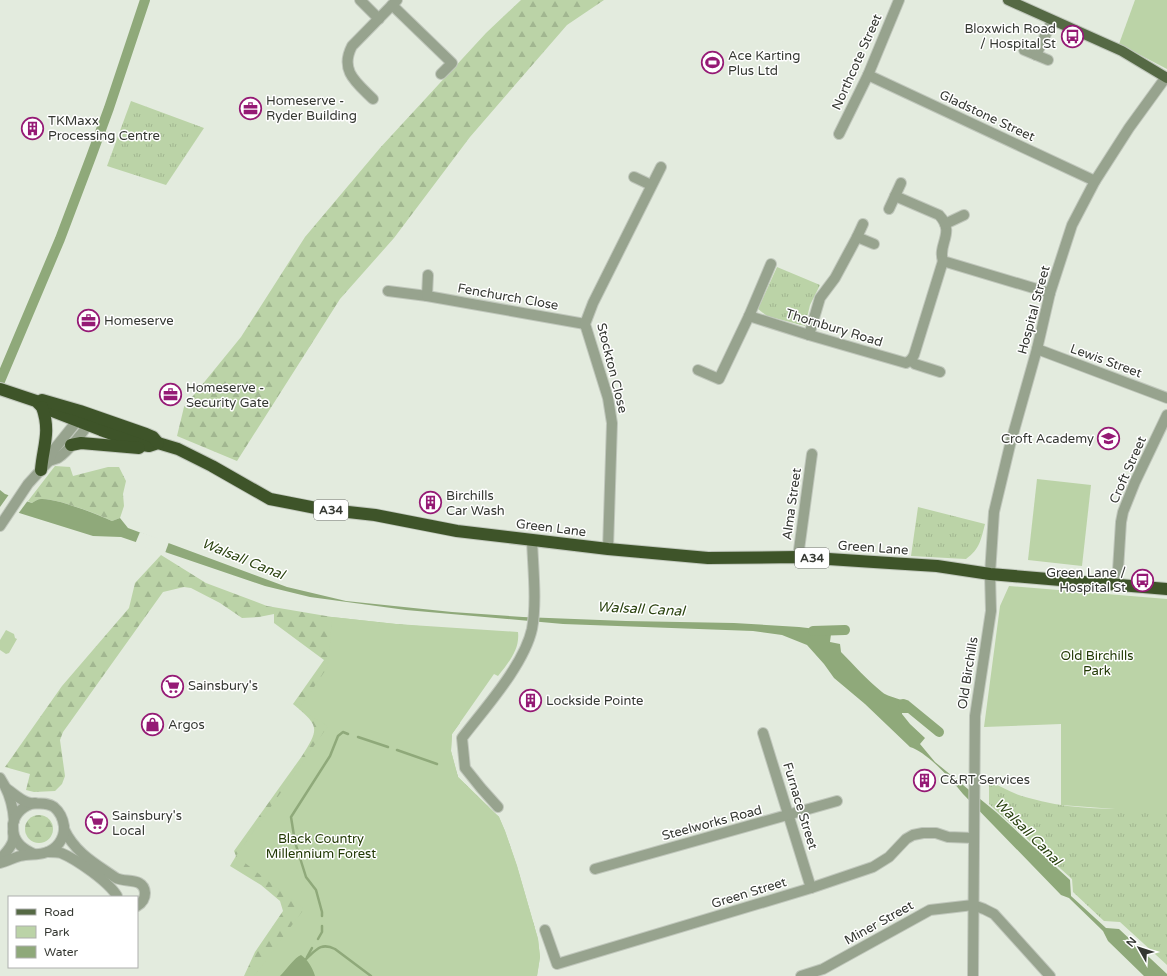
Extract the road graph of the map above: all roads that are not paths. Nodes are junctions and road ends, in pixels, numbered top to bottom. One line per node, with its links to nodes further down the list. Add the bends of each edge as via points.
1 (360, 0): 5 (street)
2 (899, 0): 11 (street, Northcote Street)
3 (1008, 0): 6 (main road)
4 (395, 3): 5 (street); 10 (street, via 452,62)
5 (378, 19): 13 (street, via 352,46 347,61 348,70 353,78)
6 (1052, 21): 8 (street); 12 (main road, via 1122,51)
7 (1024, 50): 8 (street)
8 (1036, 55): 9 (street)
9 (1048, 60)
10 (441, 74)
11 (868, 75): 14 (street, Northcote Street); 17 (street, Gladstone Street)
12 (1166, 77): 17 (street, Hospital Street)
13 (373, 99)
14 (839, 134)
15 (661, 167): 19 (street, Stockton Close)
16 (634, 177): 19 (street)
17 (1095, 181): 31 (street, Hospital Street, via 1072,225)
18 (901, 183): 20 (street)
19 (651, 185): 34 (street, Stockton Close)
20 (896, 196): 21 (street); 24 (street, via 939,215)
21 (889, 209)
22 (964, 216): 24 (street)
23 (863, 224): 25 (street)
24 (945, 224): 27 (street, via 947,229)
25 (857, 237): 26 (street); 35 (street, via 835,278 820,298)
26 (874, 244)
27 (943, 261): 31 (street); 37 (street)
28 (771, 264): 33 (street)
29 (428, 275): 32 (street)
30 (388, 291): 32 (street, Fenchurch Close)
31 (1050, 293): 36 (street, Hospital Street)
32 (427, 296): 34 (street, Fenchurch Close)
33 (749, 316): 35 (street, Thornbury Road); 38 (street, via 719,379)
34 (585, 324): 52 (street, Stockton Close, via 608,398 612,423)
35 (809, 335): 37 (street, Thornbury Road, via 906,363)
36 (1037, 349): 41 (street, Lewis Street); 54 (street, Hospital Street, via 994,512)
37 (911, 360): 39 (street, Thornbury Road, via 915,364)
38 (698, 370)
39 (940, 372)
40 (0, 389): 42 (highway, A34)
41 (1167, 398)
42 (39, 404): 44 (highway, A34); 49 (highway, via 45,414)
43 (1167, 415): 55 (street, Croft Street, via 1123,512)
44 (85, 418): 45 (highway, A34, via 153,437); 46 (street); 47 (highway, A34); 49 (street, via 52,452)
45 (158, 443): 47 (highway, A34); 51 (highway, Green Lane / A34, via 178,449 270,499)
46 (71, 445): 47 (highway, via 80,443 137,448); 49 (street)
47 (143, 445)
48 (812, 454): 53 (street, Alma Street)
49 (45, 466): 50 (street)
50 (1, 524)
51 (532, 540): 52 (highway, Green Lane / A34); 61 (street, via 534,610 528,643 508,676 462,738 465,768)
52 (608, 549): 53 (highway, Green Lane / A34, via 708,558)
53 (798, 557): 54 (highway, Green Lane / A34, via 937,566)
54 (990, 574): 55 (highway, Green Lane / A34); 65 (street, Old Birchills, via 991,611 975,716)
55 (1117, 586): 56 (highway, Green Lane / A34)
56 (1167, 589)
57 (763, 733): 62 (street, Furnace Street)
58 (3, 783): 60 (street, via 28,803); 63 (street, via 11,804)
59 (836, 802): 62 (street, Steelworks Road)
60 (37, 803): 63 (street, via 20,810); 64 (street, via 54,807 60,813)
61 (498, 807)
62 (789, 816): 70 (street, Steelworks Road); 72 (street, Furnace Street)
63 (14, 826): 67 (street, via 15,838 19,845); 68 (street, via 13,841)
64 (64, 829): 66 (street, via 63,838); 71 (street, via 81,854 116,878)
65 (974, 838): 72 (street, Green Street, via 948,837 936,833 913,835 888,857 873,866); 75 (street)
66 (48, 852): 67 (street); 73 (street, via 70,857 106,883)
67 (34, 854): 69 (street)
68 (0, 859)
69 (0, 863)
70 (595, 869)
71 (126, 881): 73 (street, via 119,887); 74 (street, via 136,881 142,886 144,899)
72 (811, 888): 76 (street, Green Street, via 557,964)
73 (117, 896)
74 (138, 905)
75 (973, 906): 77 (street, Miner Street, via 930,910 823,969); 78 (street); 79 (street, via 994,914)
76 (545, 930)
77 (801, 976)
78 (973, 976)
79 (1050, 976)

